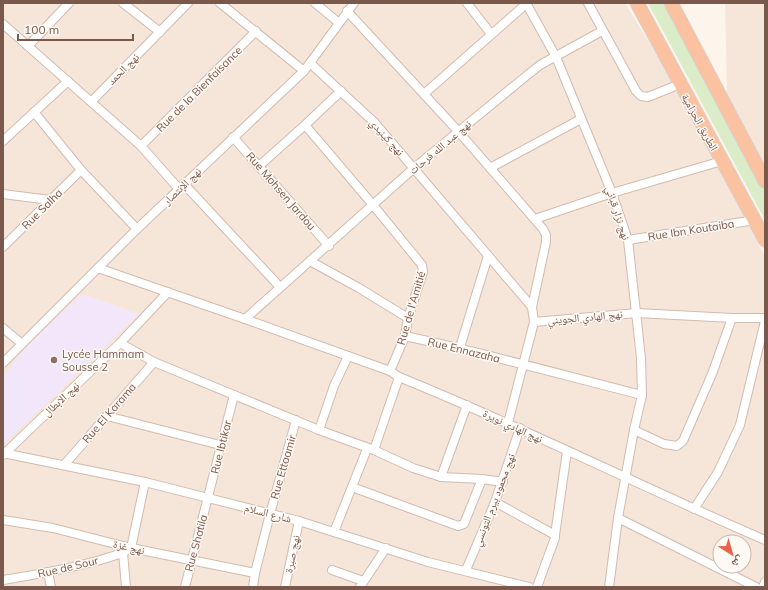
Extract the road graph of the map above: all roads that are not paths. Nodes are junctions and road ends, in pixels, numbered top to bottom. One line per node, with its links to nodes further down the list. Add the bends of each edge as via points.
1 (69, 3): 19 (street)
2 (123, 3): 17 (street)
3 (188, 3): 17 (street, نهج الحمد)
4 (315, 3): 14 (street)
5 (354, 3): 12 (street, نهج الإنتصار)
6 (467, 3): 18 (street)
7 (526, 3): 18 (street); 20 (street, نهج نزار قباني)
8 (588, 3): 16 (street)
9 (636, 3): 24 (highway, الطريق الحزامية)
10 (671, 3): 40 (highway)
11 (226, 5): 15 (street)
12 (347, 11): 14 (street, نهج الإنتصار); 26 (street)
13 (3, 24): 19 (street)
14 (339, 24): 21 (street, نهج الإنتصار)
15 (256, 31): 22 (street); 34 (street, Rue de la Bienfaisance)
16 (602, 31): 20 (street, نهج عبد الله فرحات); 24 (street, via 641,96 648,97)
17 (160, 32): 27 (street, نهج الحمد)
18 (490, 34): 26 (street)
19 (28, 46): 23 (street)
20 (556, 56): 29 (street, نهج نزار قباني); 31 (street, نهج عبد الله فرحات, via 540,65)
21 (310, 63): 22 (street, نهج الإنتصار); 25 (street, نهج كينيدي)
22 (304, 70): 32 (street, نهج الإنتصار)
23 (68, 81): 27 (street); 28 (street)
24 (680, 84): 35 (highway, الطريق الحزامية)
25 (341, 91): 30 (street); 37 (street, نهج كينيدي, via 375,123)
26 (424, 94): 31 (street)
27 (92, 101): 34 (street)
28 (34, 112): 33 (street); 39 (street)
29 (581, 119): 38 (street); 42 (street, نهج نزار قباني)
30 (305, 125): 36 (street); 45 (street, Rue de l'Amitié)
31 (458, 131): 37 (street, نهج عبد الله فرحات); 38 (street)
32 (233, 137): 36 (street, Rue Mohsen Jardou); 41 (street, نهج الإنتصار)
33 (4, 139)
34 (141, 146): 41 (street)
35 (722, 160): 42 (street); 47 (highway, الطريق الحزامية)
36 (259, 166): 51 (street, Rue Mohsen Jardou)
37 (414, 168): 45 (street, نهج عبد الله فرحات); 53 (street, نهج كينيدي)
38 (490, 168): 46 (street)
39 (81, 170): 44 (street, Rue Salha); 48 (street)
40 (765, 182)
41 (181, 186): 48 (street, نهج الإنتصار); 56 (street)
42 (612, 193): 46 (street); 49 (street, نهج نزار قباني)
43 (3, 194): 44 (street)
44 (50, 200): 52 (street, Rue Salha)
45 (373, 205): 51 (street, نهج عبد الله فرحات); 60 (street, Rue de l'Amitié, via 422,265 423,272)
46 (535, 219): 58 (street, via 546,235 546,242)
47 (755, 220): 49 (street, Rue Ibn Koutaiba); 50 (highway, الطريق الحزامية)
48 (137, 229): 55 (street, نهج الإنتصار)
49 (628, 240): 59 (street, نهج نزار قباني)
50 (765, 240)
51 (328, 246): 54 (street, نهج عبد الله فرحات)
52 (3, 247)
53 (488, 256): 58 (street, نهج كينيدي); 70 (street)
54 (310, 262): 56 (street, نهج عبد الله فرحات); 60 (street)
55 (98, 268): 57 (street); 68 (street, نهج الإنتصار)
56 (280, 287): 63 (street, نهج عبد الله فرحات)
57 (168, 292): 63 (street); 69 (street, نهج الابطال)
58 (532, 307): 64 (street)
59 (637, 313): 61 (street); 64 (street, نهج الهادي الجويني); 78 (street, نهج نزار قباني)
60 (408, 318): 67 (street, Rue de l'Amitié)
61 (732, 318): 62 (street); 85 (street, via 712,374 683,441 677,446 669,445)
62 (765, 318)
63 (245, 319): 71 (street)
64 (534, 322): 74 (street)
65 (765, 322): 99 (street, via 740,425 718,472)
66 (3, 328): 68 (street)
67 (405, 336): 70 (street, Rue Ennazaha); 75 (street, Rue de l'Amitié)
68 (21, 343): 73 (street, نهج الإنتصار)
69 (120, 343): 72 (street); 89 (street, نهج الابطال)
70 (460, 348): 74 (street, Rue Ennazaha)
71 (348, 356): 75 (street); 84 (street, via 334,386)
72 (154, 362): 77 (street); 80 (street, Rue El Karama)
73 (3, 363)
74 (523, 365): 78 (street, Rue Ennazaha); 82 (street)
75 (390, 371): 76 (street)
76 (399, 377): 79 (street, نهج الهادي نويرة); 87 (street)
77 (234, 395): 81 (street); 86 (street, Rue Ibtikar)
78 (642, 395): 85 (street, نهج نزار قباني)
79 (466, 405): 82 (street, نهج الهادي نويرة); 91 (street)
80 (107, 416): 86 (street); 90 (street, Rue El Karama)
81 (296, 420): 84 (street); 100 (street, Rue Ettaamir)
82 (508, 423): 83 (street, نهج الهادي نويرة)
83 (520, 428): 88 (street, نهج الهادي نويرة); 95 (street, نهج محمود بيرم التونسي)
84 (319, 430): 87 (street)
85 (634, 430): 92 (street, نهج نزار قباني)
86 (220, 445): 97 (street, Rue Ibtikar)
87 (371, 450): 91 (street); 96 (street, via 358,470)
88 (566, 451): 92 (street, نهج الهادي نويرة); 105 (street)
89 (3, 454): 90 (street, شارع السلام)
90 (64, 465): 94 (street, شارع السلام)
91 (440, 477): 93 (street)
92 (626, 477): 99 (street, نهج الهادي نويرة); 101 (street, نهج نزار قباني)
93 (482, 479): 95 (street); 96 (street, via 464,524 458,526)
94 (145, 482): 97 (street, شارع السلام); 107 (street)
95 (503, 482): 98 (street, نهج محمود بيرم التونسي)
96 (352, 487): 104 (street)
97 (208, 499): 100 (street, شارع السلام); 110 (street, Rue Shatila)
98 (495, 502): 105 (street); 112 (street, نهج محمود بيرم التونسي)
99 (694, 509): 106 (street, نهج الهادي نويرة)
100 (270, 514): 103 (street, شارع السلام); 114 (street, Rue Ettaamir)
101 (618, 518): 125 (street, نهج نزار قباني); 126 (street)
102 (3, 520): 107 (street, نهج غزة, via 53,528)
103 (299, 521): 104 (street, شارع السلام); 123 (street, نهج صبرة)
104 (334, 532): 108 (street, شارع السلام)
105 (555, 534): 124 (street)
106 (765, 540)
107 (131, 548): 109 (street, Rue de Sour); 110 (street, نهج غزة)
108 (386, 548): 112 (street, شارع السلام, via 428,562); 117 (street)
109 (123, 553): 113 (street, Rue de Sour); 120 (street)
110 (192, 560): 114 (street, نهج غزة); 121 (street, Rue Shatila)
111 (332, 570): 117 (street)
112 (466, 570): 118 (street, شارع السلام)
113 (48, 572): 115 (street, Rue de Sour); 119 (street)
114 (255, 573): 122 (street, Rue Ettaamir)
115 (3, 580)
116 (765, 582): 127 (street)
117 (362, 584)
118 (523, 586)
119 (51, 587)
120 (126, 587)
121 (185, 587)
122 (253, 587)
123 (285, 587)
124 (537, 587)
125 (609, 587)
126 (756, 587)
127 (763, 587)

